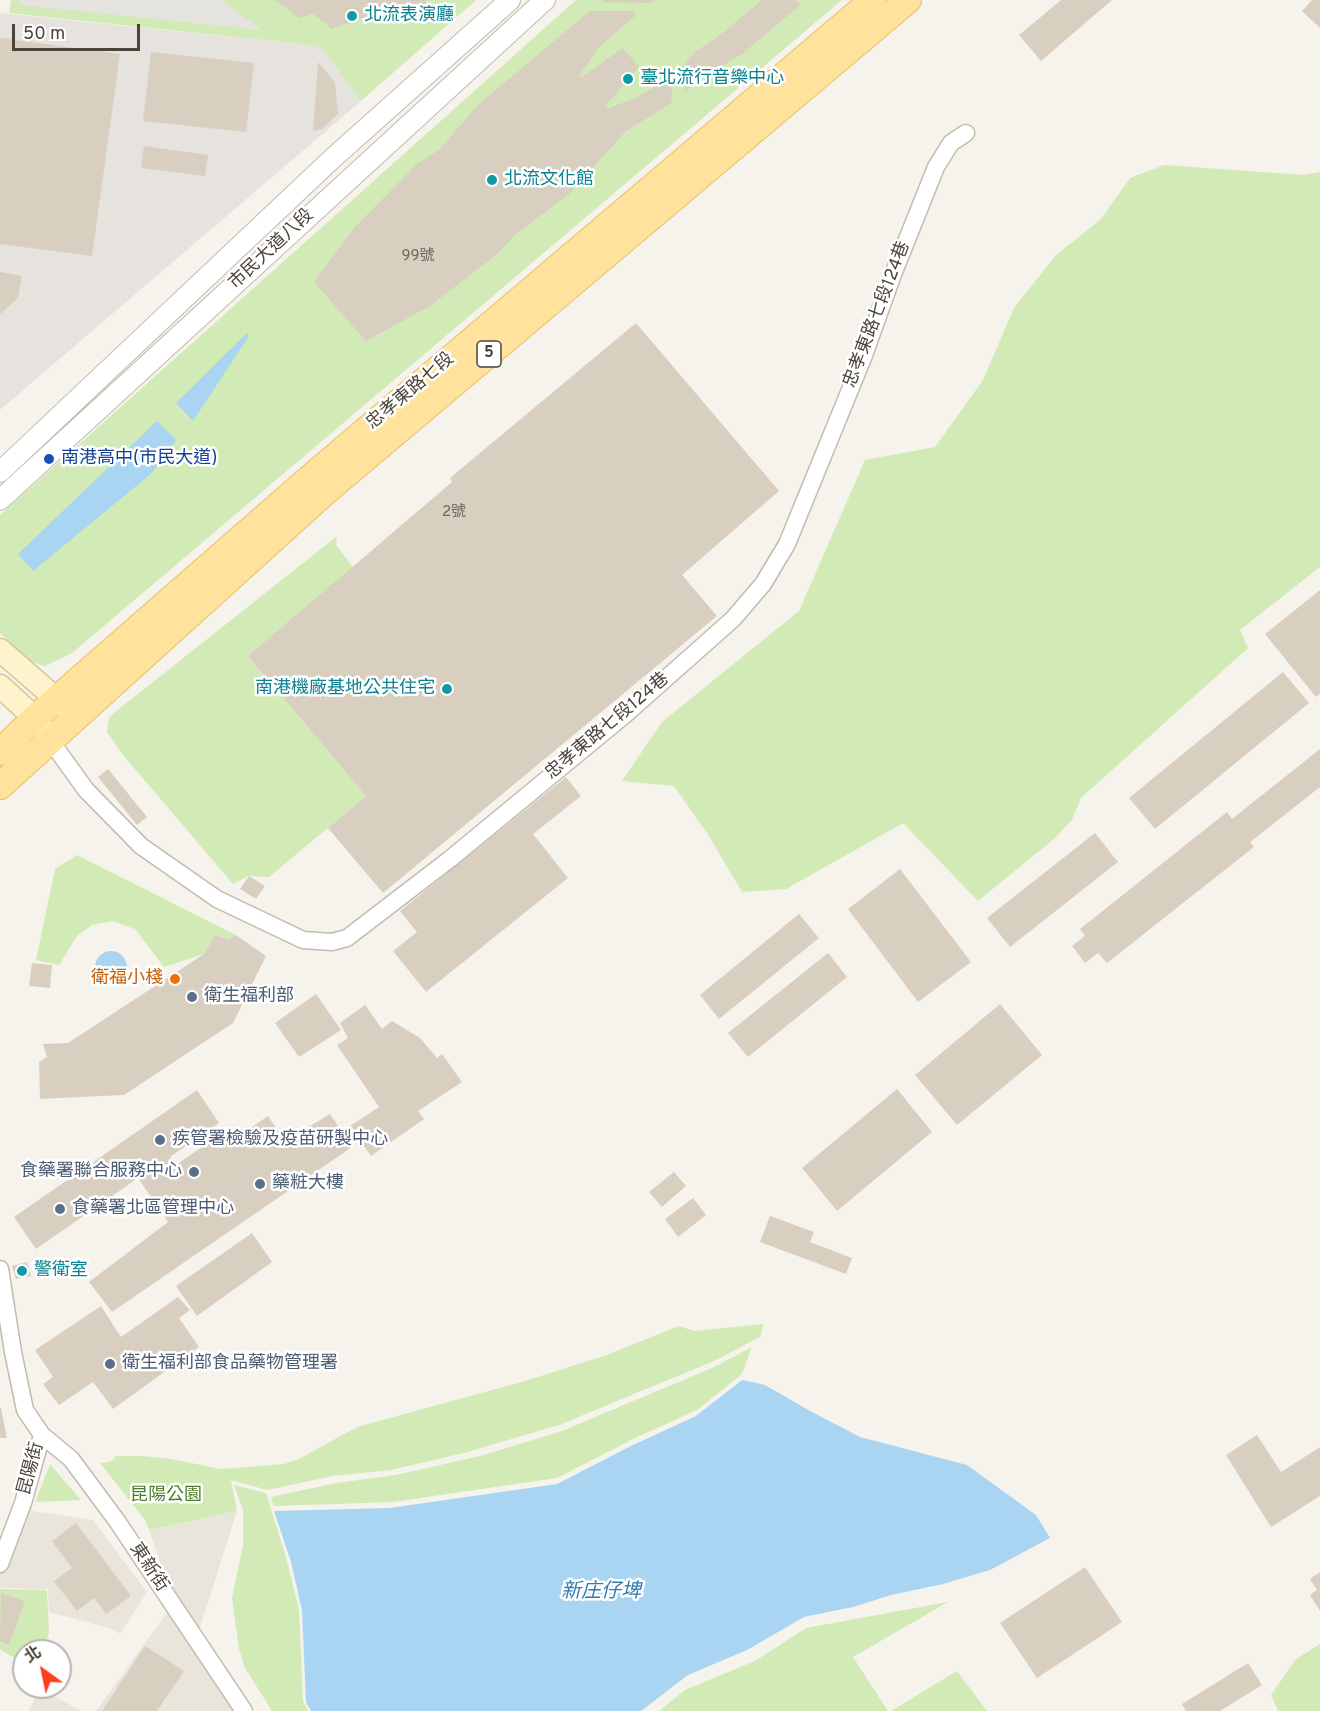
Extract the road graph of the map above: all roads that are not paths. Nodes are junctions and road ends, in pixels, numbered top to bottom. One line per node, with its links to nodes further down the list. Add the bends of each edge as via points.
1 (510, 0): 6 (street, 市民大道八段, via 333,158)
2 (545, 0): 7 (street, 市民大道八段)
3 (873, 0): 10 (main road, 忠孝東路七段 / 5, via 329,462)
4 (908, 0): 10 (main road, 忠孝東路七段 / 5)
5 (966, 133): 12 (street, 忠孝東路七段124巷, via 951,143 936,168 787,544 763,584 733,619 627,713 347,938 332,942 303,940 218,898 141,846 86,790)
6 (0, 472)
7 (0, 500)
8 (0, 650): 10 (main road)
9 (0, 686): 11 (main road)
10 (67, 708): 11 (main road, 忠孝東路七段 / 5); 12 (main road, 5)
11 (35, 718): 12 (main road); 13 (main road, 5)
12 (50, 740): 14 (main road, 5)
13 (0, 752)
14 (0, 786)
15 (0, 1269): 16 (street, 昆陽街)
16 (7, 1354): 17 (street, 昆陽街, via 25,1410)
17 (42, 1435): 18 (street, 昆陽街); 19 (street, 東新街, via 70,1459 117,1521)
18 (0, 1564)
19 (244, 1711)

